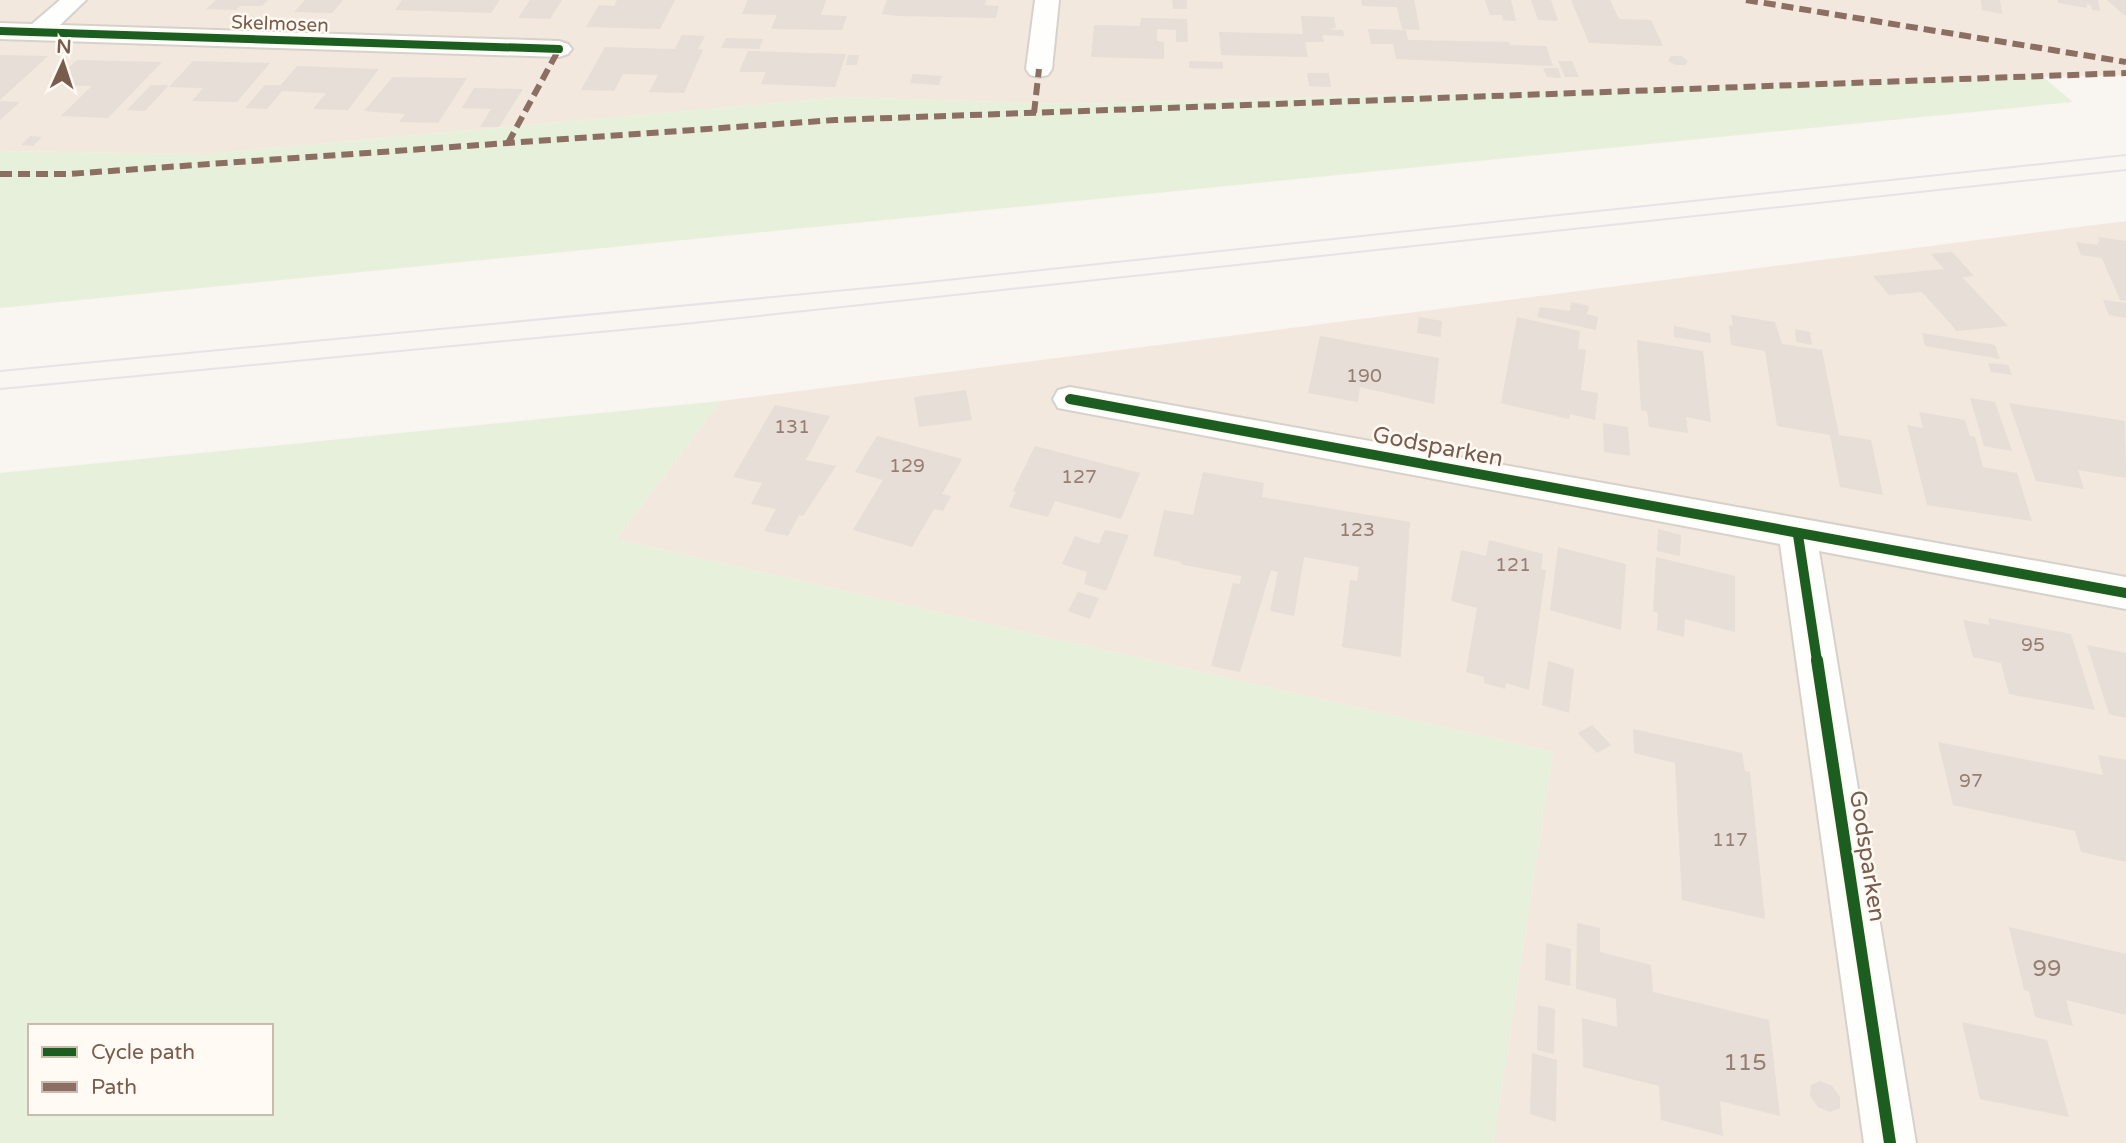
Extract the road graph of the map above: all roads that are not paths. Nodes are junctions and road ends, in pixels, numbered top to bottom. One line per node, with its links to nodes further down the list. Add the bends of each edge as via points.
1 (74, 0): 4 (street)
2 (1047, 0): 6 (street)
3 (0, 32): 4 (street, Skelmosen)
4 (38, 32): 5 (street, Skelmosen)
5 (559, 49)
6 (1039, 69)
7 (1070, 399): 8 (street, Godsparken)
8 (1798, 535): 9 (street, Godsparken); 10 (street, Godsparken)
9 (2126, 593)
10 (1890, 1143)

